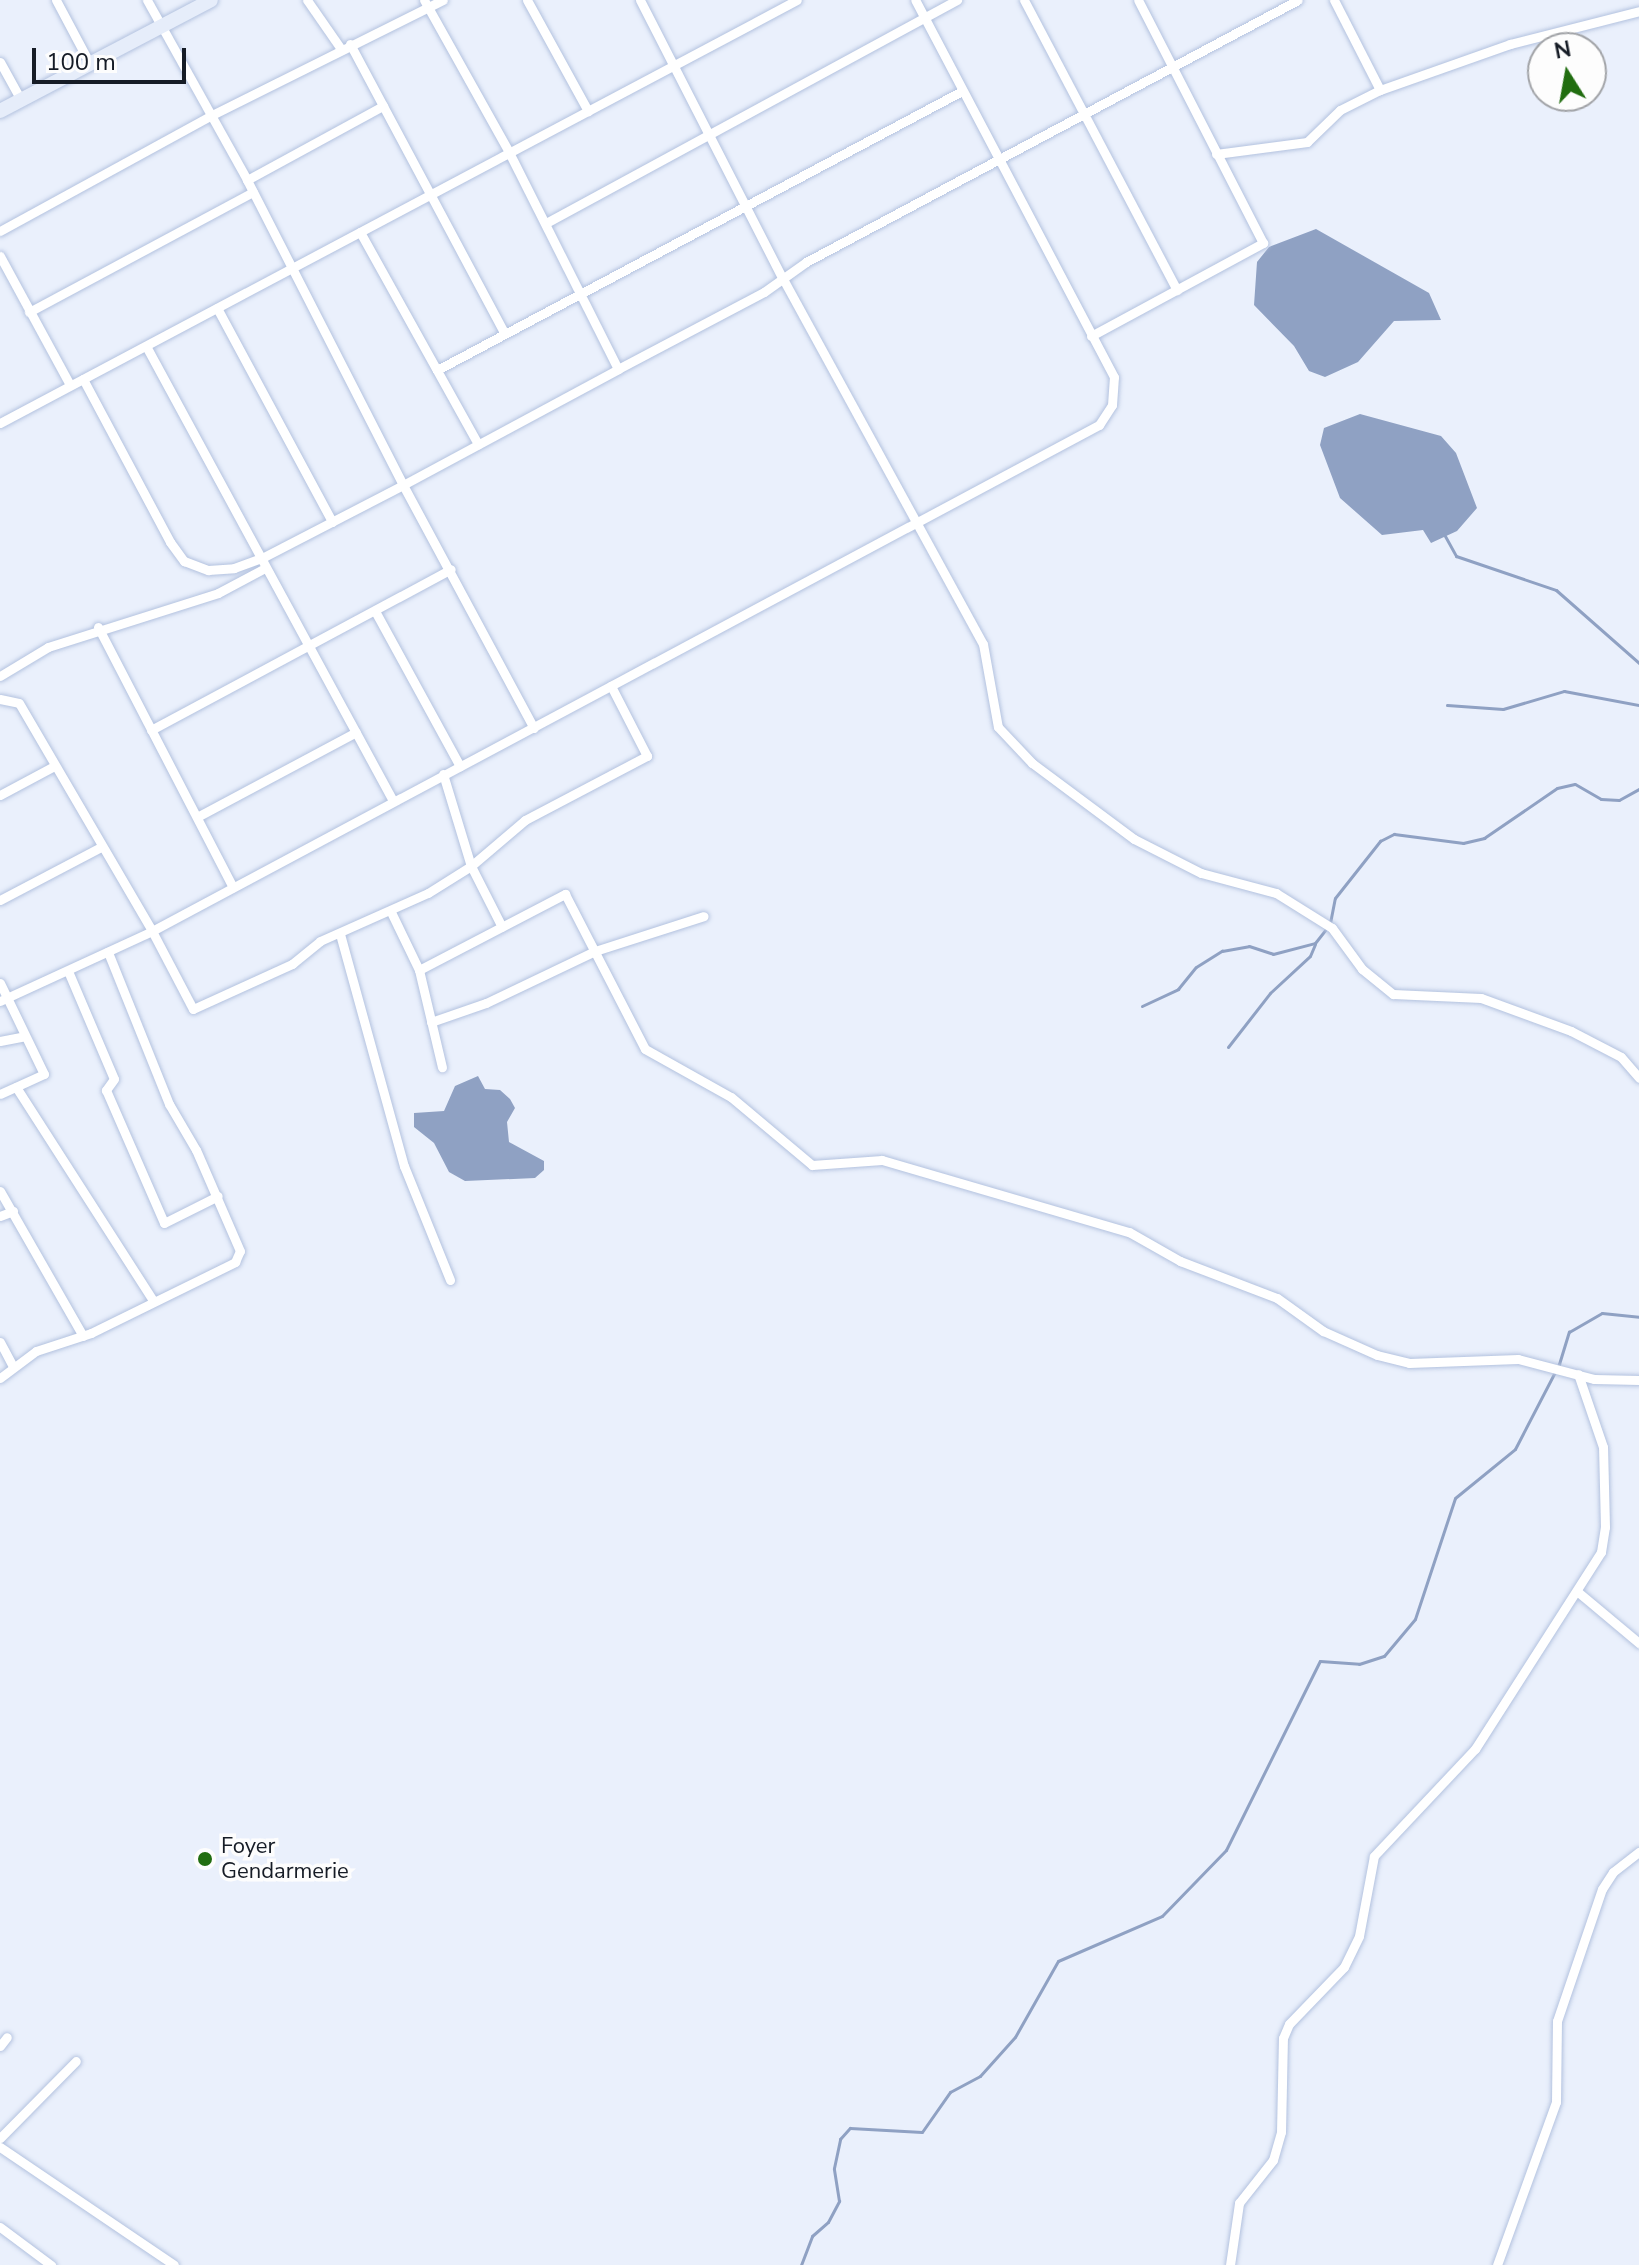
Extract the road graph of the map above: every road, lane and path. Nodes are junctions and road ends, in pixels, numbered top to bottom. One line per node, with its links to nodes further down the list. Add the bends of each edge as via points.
1 (56, 0): 21 (street)
2 (147, 0): 18 (street)
3 (211, 0): 18 (street)
4 (307, 0): 19 (street)
5 (443, 0): 15 (street)
6 (527, 0): 29 (street)
7 (640, 0): 22 (street)
8 (797, 0): 22 (street)
9 (915, 0): 17 (street)
10 (957, 0): 17 (street)
11 (1024, 0): 30 (street)
12 (1138, 0): 23 (street)
13 (1298, 0): 23 (street)
14 (1334, 0): 24 (street)
15 (426, 4): 19 (street); 33 (street)
16 (1639, 11): 24 (street, via 1510,44)
17 (924, 17): 25 (street); 32 (street)
18 (162, 25): 21 (street); 31 (street)
19 (345, 46): 27 (street); 31 (street)
20 (0, 62): 26 (street)
21 (90, 64): 26 (street)
22 (677, 66): 29 (street); 32 (street)
23 (1174, 66): 30 (street); 34 (street)
24 (1380, 90): 34 (street, via 1340,110 1307,142)
25 (962, 91): 35 (street); 39 (street)
26 (21, 100): 28 (street)
27 (383, 106): 36 (street); 38 (street)
28 (0, 111)
29 (588, 111): 33 (street)
30 (1085, 114): 35 (street); 46 (street)
31 (212, 115): 36 (street); 41 (street)
32 (709, 136): 39 (street); 40 (street)
33 (509, 152): 38 (street); 40 (street)
34 (1216, 154): 46 (street, via 1263,243)
35 (1001, 160): 45 (street); 51 (street)
36 (247, 180): 37 (street)
37 (253, 192): 44 (street); 49 (street)
38 (430, 194): 42 (street); 50 (street)
39 (745, 205): 45 (street); 47 (street)
40 (546, 223): 47 (street)
41 (0, 231)
42 (360, 232): 44 (street); 54 (street)
43 (0, 256): 49 (street)
44 (292, 268): 48 (street); 59 (street)
45 (782, 277): 53 (street); 60 (street)
46 (1177, 290): 51 (street)
47 (580, 291): 50 (street); 53 (street)
48 (217, 308): 52 (street); 61 (street)
49 (29, 312): 56 (street)
50 (504, 332): 54 (street)
51 (1091, 336): 60 (street, via 1114,377 1112,405 1099,425)
52 (146, 346): 55 (street); 62 (street)
53 (618, 369): 58 (street)
54 (437, 370): 58 (street)
55 (83, 379): 56 (street); 62 (street, via 184,561 208,570)
56 (70, 385): 57 (street)
57 (0, 423)
58 (478, 444): 59 (street)
59 (403, 485): 61 (street); 63 (street)
60 (915, 519): 68 (street); 98 (street, via 983,644 998,727 1032,763 1134,839 1201,873 1276,893 1332,928 1362,969 1393,994 1481,998 1571,1031 1621,1057)
61 (332, 522): 62 (street)
62 (265, 563): 65 (street, via 218,593); 66 (street)
63 (451, 569): 64 (street); 70 (street)
64 (375, 611): 66 (street); 74 (street)
65 (98, 627): 67 (street, via 48,647); 71 (street)
66 (307, 649): 71 (street); 72 (street)
67 (0, 676)
68 (611, 686): 70 (street); 80 (street, via 647,756 525,820)
69 (0, 699): 73 (street, via 19,703)
70 (534, 728): 74 (street)
71 (151, 730): 78 (street)
72 (356, 732): 77 (street); 78 (street)
73 (54, 766): 76 (street); 79 (street)
74 (460, 766): 75 (street)
75 (443, 774): 77 (street); 80 (street)
76 (0, 795)
77 (393, 801): 81 (street)
78 (197, 817): 81 (street)
79 (101, 847): 82 (street); 86 (street)
80 (471, 866): 83 (street); 85 (street)
81 (233, 887): 86 (street)
82 (0, 900)
83 (391, 912): 87 (street); 90 (street)
84 (704, 916): 88 (street)
85 (502, 927): 88 (street, via 565,894); 90 (street)
86 (152, 931): 87 (street, via 193,1009 292,964 320,941); 89 (street)
87 (340, 934): 105 (street, via 404,1166)
88 (595, 951): 94 (street); 110 (street, via 645,1049 731,1097 812,1165 882,1160 1129,1232 1180,1261 1277,1298 1323,1331 1377,1355 1409,1363 1518,1359)
89 (108, 952): 91 (street); 102 (street, via 169,1104)
90 (419, 970): 94 (street)
91 (68, 971): 93 (street); 102 (street, via 114,1079 106,1090 164,1223)
92 (0, 983): 93 (street)
93 (4, 1000): 95 (street)
94 (431, 1022): 97 (street)
95 (25, 1036): 96 (street); 99 (street, via 44,1074)
96 (0, 1041)
97 (442, 1067)
98 (1639, 1078)
99 (16, 1087): 100 (street); 106 (street)
100 (0, 1094)
101 (0, 1191): 103 (street)
102 (218, 1196): 106 (street, via 238,1237 235,1262)
103 (13, 1211): 104 (street); 107 (street)
104 (0, 1216)
105 (450, 1280)
106 (154, 1302): 107 (street)
107 (83, 1336): 109 (street, via 36,1351)
108 (0, 1342): 109 (street)
109 (13, 1366): 111 (street)
110 (1578, 1374): 112 (street); 113 (street, via 1603,1447 1605,1527 1601,1552)
111 (0, 1378)
112 (1639, 1380)
113 (1578, 1592): 114 (street); 124 (street, via 1475,1749 1374,1856 1359,1936 1344,1967 1289,2024 1283,2038 1281,2132 1273,2160 1239,2203)
114 (1639, 1643)
115 (1639, 1852): 125 (street, via 1613,1872 1602,1889 1557,2021 1556,2102)
116 (7, 2037): 117 (street)
117 (0, 2046)
118 (76, 2061): 119 (street)
119 (0, 2138)
120 (0, 2147): 123 (street)
121 (0, 2227): 122 (street)
122 (51, 2265)
123 (174, 2265)
124 (1230, 2265)
125 (1497, 2265)

